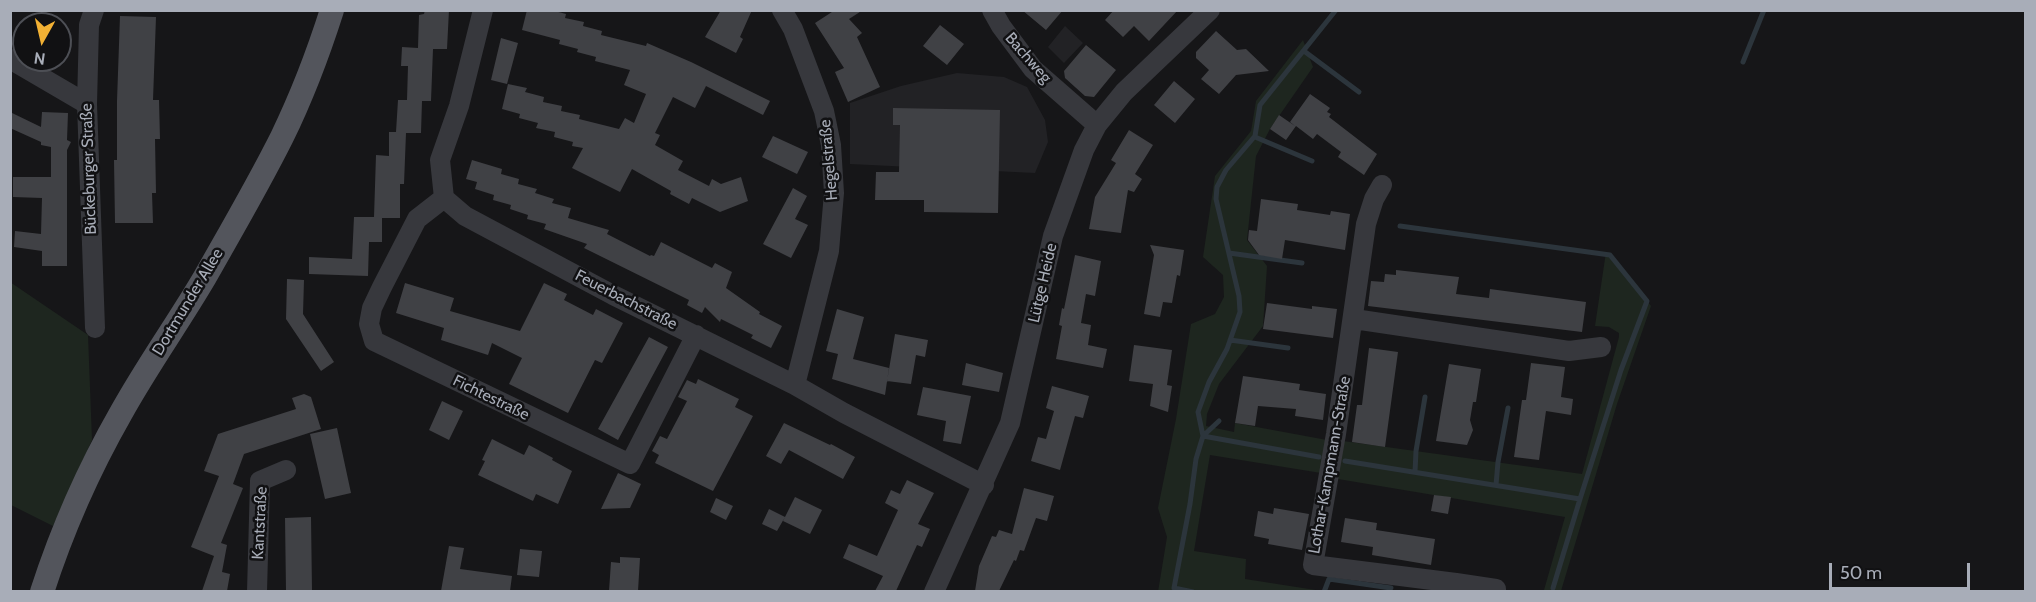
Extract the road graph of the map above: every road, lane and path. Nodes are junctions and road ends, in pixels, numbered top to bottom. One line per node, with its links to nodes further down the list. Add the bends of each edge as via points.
1 (94, 10): 8 (street, Bückeburger Straße, via 89,25)
2 (332, 10): 21 (main road, Dortmunder Allee, via 282,138 204,278 114,425 53,558)
3 (483, 10): 11 (street, via 459,106 440,160)
4 (782, 10): 16 (street, Hegelstraße, via 794,29 824,111 834,193 830,251)
5 (992, 10): 9 (street, Bachweg, via 1033,69)
6 (1210, 10): 9 (street, Lütge Heide, via 1124,92)
7 (10, 60): 8 (street)
8 (87, 104): 13 (street, Bückeburger Straße)
9 (1097, 125): 18 (street, Lütge Heide, via 1053,236 1010,423)
10 (1382, 185): 12 (street, Lothar-Kampmann-Straße, via 1366,224)
11 (444, 198): 14 (street, Feuerbachstraße, via 465,216); 14 (street, Fichtestraße, via 417,219 382,287 369,324 374,341 630,464)
12 (1354, 320): 15 (street, via 1569,351); 19 (street, Lothar-Kampmann-Straße, via 1313,565)
13 (95, 328)
14 (696, 335): 16 (street, Feuerbachstraße)
15 (1601, 347)
16 (795, 385): 18 (street, Feuerbachstraße)
17 (286, 470): 22 (street, Kantstraße, via 260,481)
18 (984, 485): 23 (street, Lütge Heide)
19 (1455, 587): 20 (street)
20 (1496, 589)
21 (42, 591)
22 (257, 591)
23 (934, 591)

